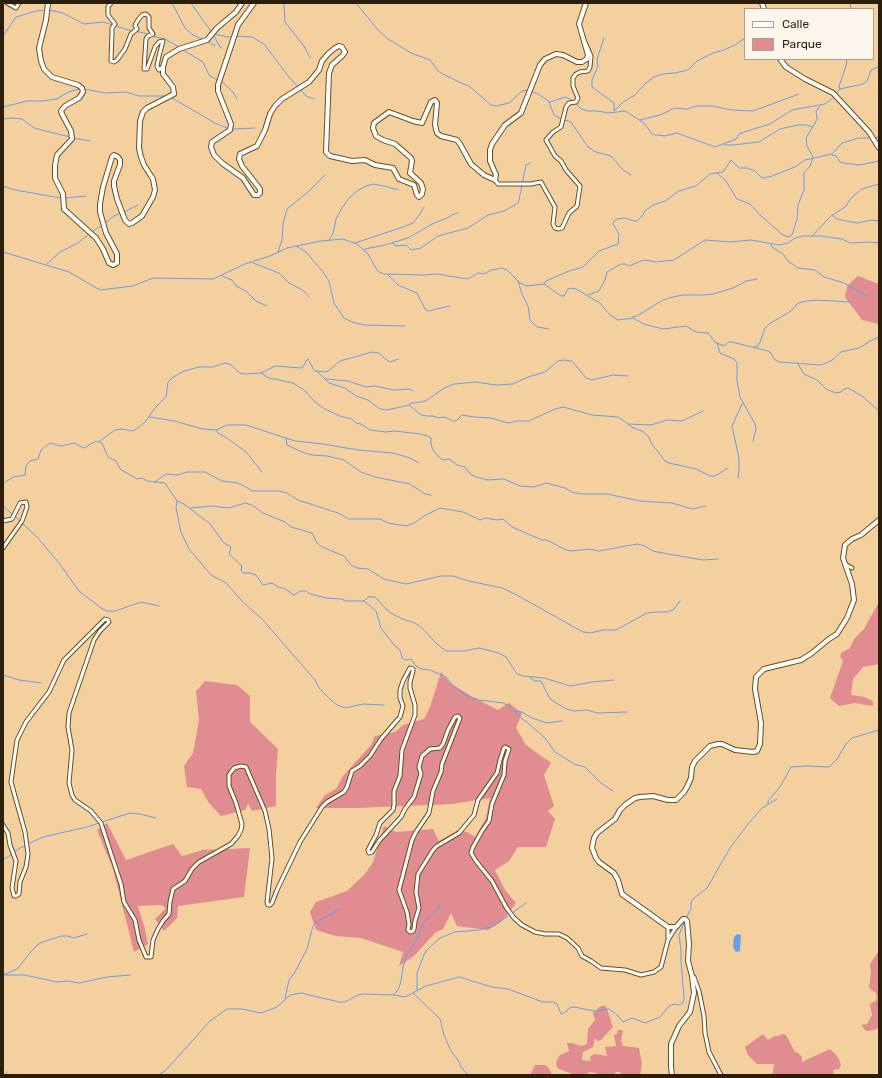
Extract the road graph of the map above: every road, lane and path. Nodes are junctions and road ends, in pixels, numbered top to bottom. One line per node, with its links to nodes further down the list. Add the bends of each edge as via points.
1 (7, 3): 2 (street, via 16,8)
2 (19, 3)
3 (48, 3): 10 (street, via 39,48 44,69 52,77 78,85 83,92 62,111 72,139 57,155 55,178 63,194 64,210 96,238 113,265 117,263 117,254 106,233 100,212 103,187 114,155 118,157 120,165 114,181 114,191 125,220 129,224 135,222 149,205 154,185 141,157 140,121 147,108 174,94 173,87 164,77)
4 (111, 3): 10 (street, via 108,7 108,16 115,24 112,28 111,61 114,62 126,49 131,34 137,29 135,25 142,15 146,14 153,34 146,38 144,69 147,69 155,47 163,41 157,66 159,70)
5 (242, 3): 10 (street, via 207,40 170,54 164,62)
6 (254, 3): 12 (street, via 238,25 218,85 231,127 212,142 210,147 218,159 243,178 254,194 260,193 260,188 242,166 240,154 257,146 272,108 309,82 319,70 322,61 339,46 344,48 345,52 332,65 330,73 325,144 327,154 355,162 365,160 375,165 393,168 399,179 414,185 417,196 421,196 422,185 410,171 411,158 395,144 376,136 373,128 374,123 389,112 422,123 431,102 435,100 437,133 456,140 471,164)
7 (586, 3): 8 (street, via 579,24)
8 (583, 39): 12 (street, via 588,55 586,61 577,62 556,54 544,59 540,65 521,113 506,125 492,144 490,161 496,175); 12 (street, via 590,50 590,67 588,71 580,72 573,78 578,98 576,102 569,103 561,127 546,140 551,151 580,186 577,206 559,229 553,224 555,207 541,182 498,184)
9 (781, 60): 11 (street, via 786,67 833,93 869,132)
10 (163, 70)
11 (879, 148)
12 (495, 180)
13 (879, 520): 16 (street, via 845,545)
14 (3, 521): 15 (street, via 12,519 20,503 26,502 27,507 22,521)
15 (3, 548)
16 (845, 564): 17 (street); 20 (street, via 854,600 837,634 806,656 764,669 756,677 755,689 761,723 757,751 735,750 718,744 710,746 695,761 687,787 676,800 653,796 635,798 625,804 615,819 594,838 592,848 596,858 614,873 622,894)
17 (852, 568)
18 (3, 825): 21 (street, via 16,860 12,888 16,896 19,894 28,854 25,832 11,782 19,734 48,692 64,660 105,619 108,620 108,625 94,640 69,713 68,727 72,750 69,783 75,800 91,811 100,822 121,884 125,905 134,920 144,954 151,957 153,940 170,911 173,889 185,881 199,862 236,840 241,830 242,824 236,803 228,786 229,775 234,768 246,767 265,811 272,859 267,902 270,905 300,842 322,807 344,792 352,771 370,756 381,738 400,717 403,706 400,690 410,668 413,669 410,688 415,715 402,750 400,776 394,791 392,810 380,822 369,853 371,854 414,797 421,774 419,767 422,756 430,749 440,748 455,716 460,718 433,791 429,813 412,840 399,890 407,912 408,930 413,931 420,908 416,892 418,874 433,850 459,833 474,814 478,800 497,773 505,747 508,749 504,775 492,804 489,821 471,853 492,881 514,918 535,932 559,934 567,938 578,948 582,956 601,968 625,970 641,975 654,972 661,967)
19 (676, 926): 20 (street); 21 (street); 22 (street, via 685,918 687,921 688,961)
20 (668, 927): 21 (street)
21 (668, 938)
22 (692, 976): 23 (street, via 692,1009 671,1044); 24 (street, via 699,991 709,1052)
23 (672, 1075)
24 (721, 1075)

